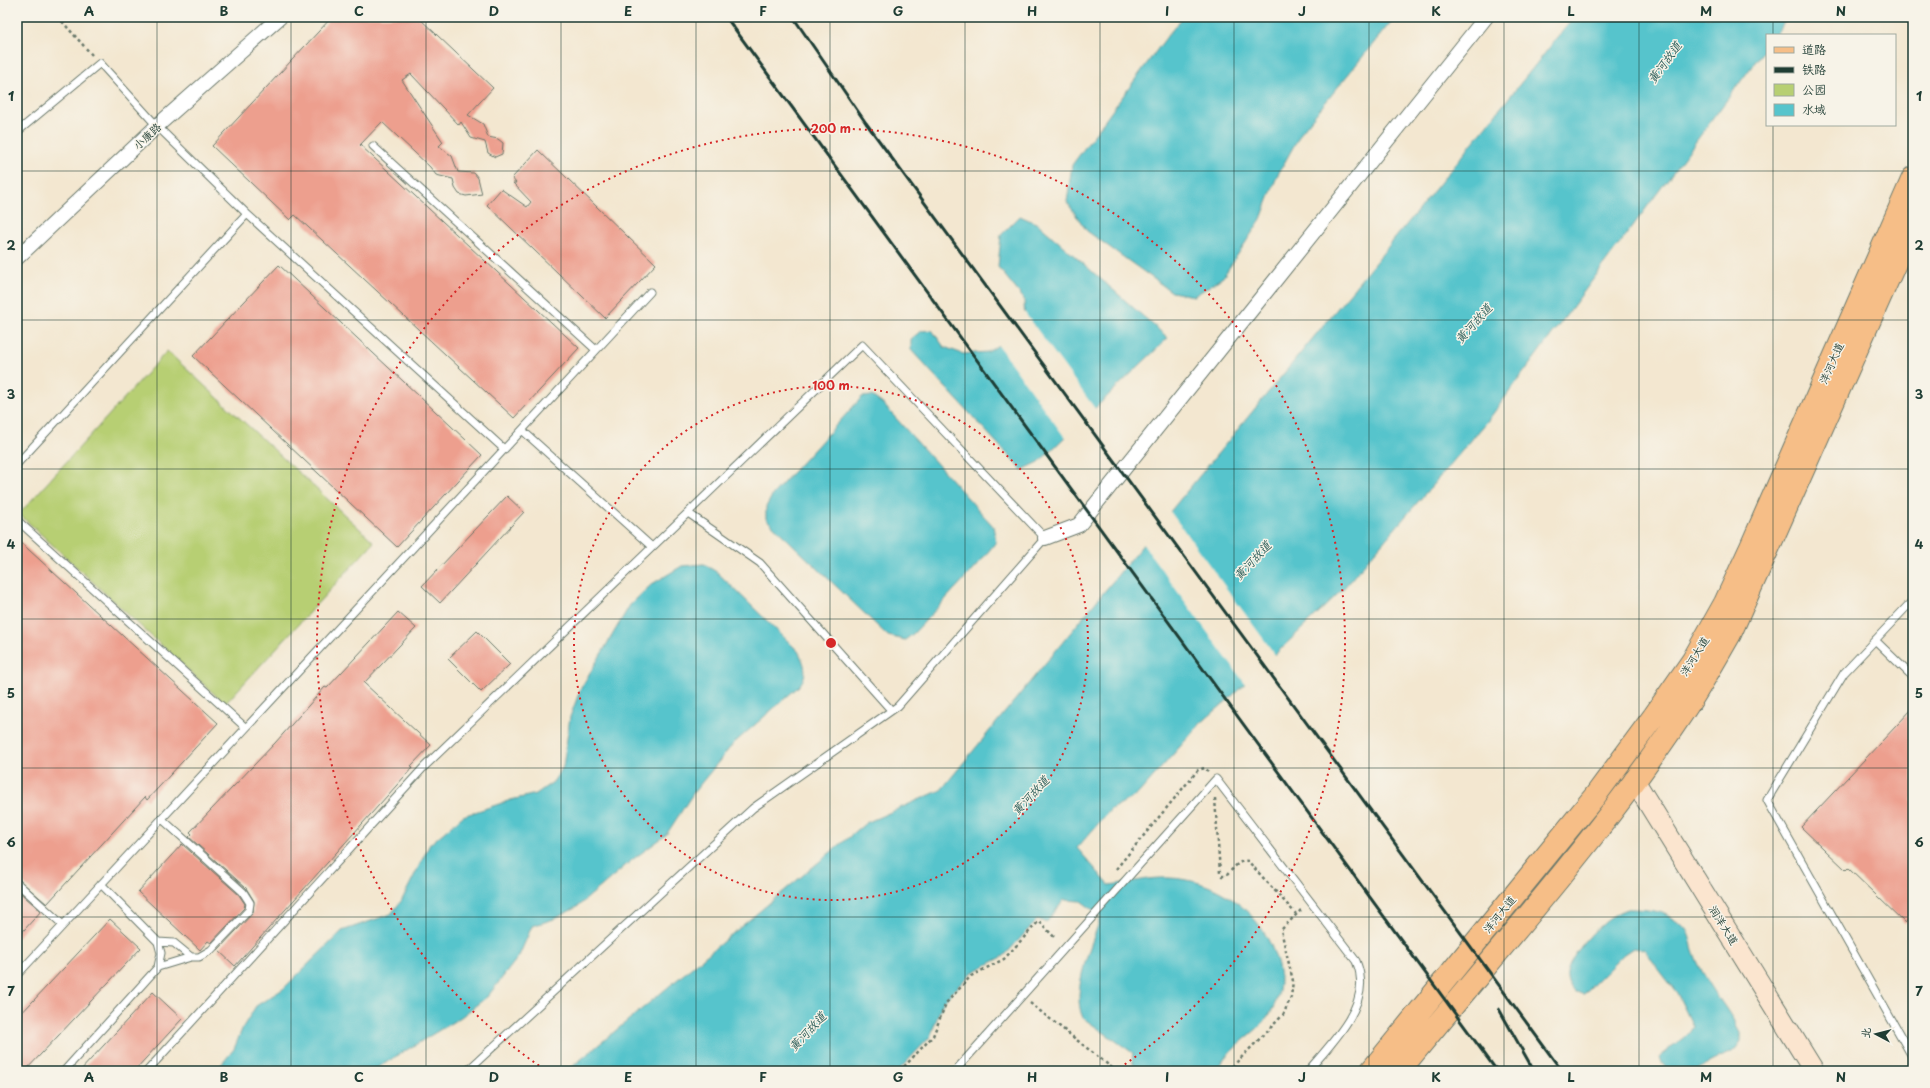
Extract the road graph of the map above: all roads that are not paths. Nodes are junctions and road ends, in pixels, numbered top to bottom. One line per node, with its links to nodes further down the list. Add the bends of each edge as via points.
1 (280, 17): 3 (street, 小康路)
2 (1486, 17): 17 (street, via 1079,524)
3 (157, 126): 4 (lane, via 100,63); 7 (lane); 9 (street, 小康路)
4 (17, 132)
5 (373, 146): 11 (lane)
6 (1913, 178): 39 (main road, 洋河大道, via 1751,547 1725,603 1693,660 1595,796)
7 (247, 214): 13 (lane); 14 (lane)
8 (1913, 223): 24 (main road, 洋河大道, via 1730,634 1693,697)
9 (17, 258)
10 (650, 292): 11 (lane)
11 (596, 350): 12 (lane)
12 (522, 430): 13 (lane); 18 (lane)
13 (504, 449): 23 (lane)
14 (17, 464)
15 (688, 513): 17 (lane, via 862,345); 18 (lane); 22 (lane, via 760,563)
16 (17, 520): 23 (lane)
17 (1045, 538): 22 (lane, via 898,706)
18 (652, 547): 35 (lane, via 424,766)
19 (1913, 600): 20 (lane)
20 (1875, 640): 21 (lane); 33 (lane, via 1844,673 1767,800)
21 (1913, 676)
22 (891, 710): 36 (lane, via 753,808)
23 (246, 728): 25 (lane)
24 (1634, 780): 40 (main road, 洋河大道, via 1578,853); 41 (street, 润洋大道)
25 (162, 819): 27 (lane); 30 (lane, via 243,892 250,903 248,910 211,950 199,957)
26 (17, 883): 28 (lane)
27 (101, 884): 28 (lane); 29 (lane)
28 (63, 925): 32 (lane)
29 (158, 942): 30 (lane, via 174,943); 31 (lane, via 161,954)
30 (191, 957): 31 (lane)
31 (158, 967): 34 (lane)
32 (17, 975)
33 (1913, 1058)
34 (64, 1071)
35 (147, 1071)
36 (467, 1071)
37 (955, 1071): 38 (lane, via 1216,779 1356,961 1361,977 1358,999 1351,1017)
38 (1308, 1071)
39 (1371, 1071)
40 (1399, 1071)
41 (1814, 1071)

